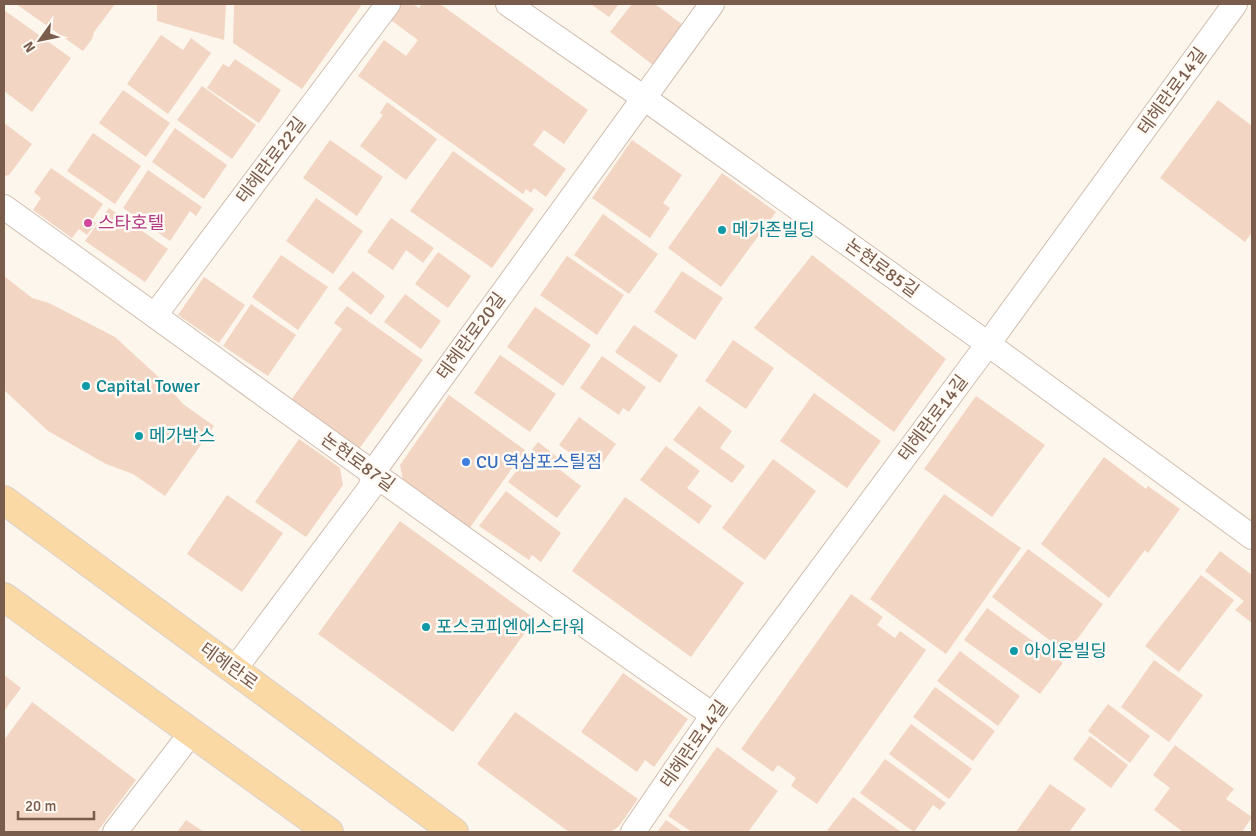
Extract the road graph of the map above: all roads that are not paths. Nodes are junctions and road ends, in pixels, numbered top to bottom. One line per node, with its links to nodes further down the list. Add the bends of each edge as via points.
1 (388, 4): 7 (street, 테헤란로22길)
2 (508, 4): 5 (street, 논현로85길)
3 (712, 4): 5 (street, 테헤란로20길)
4 (1236, 4): 8 (street, 테헤란로14길)
5 (644, 98): 8 (street, 논현로85길); 9 (street, 테헤란로20길)
6 (4, 207): 7 (street, 논현로87길)
7 (155, 315): 9 (street, 논현로87길)
8 (988, 344): 11 (street, 논현로85길); 14 (street, 테헤란로14길)
9 (373, 472): 13 (street, 테헤란로20길, via 371,487); 14 (street, 논현로87길, via 535,591)
10 (4, 500): 13 (main road, 테헤란로)
11 (1252, 537)
12 (4, 597): 15 (main road)
13 (234, 670): 18 (main road, 테헤란로)
14 (713, 715): 19 (street, 테헤란로14길)
15 (192, 732): 16 (street); 17 (main road)
16 (115, 832)
17 (329, 832)
18 (454, 832)
19 (632, 832)

